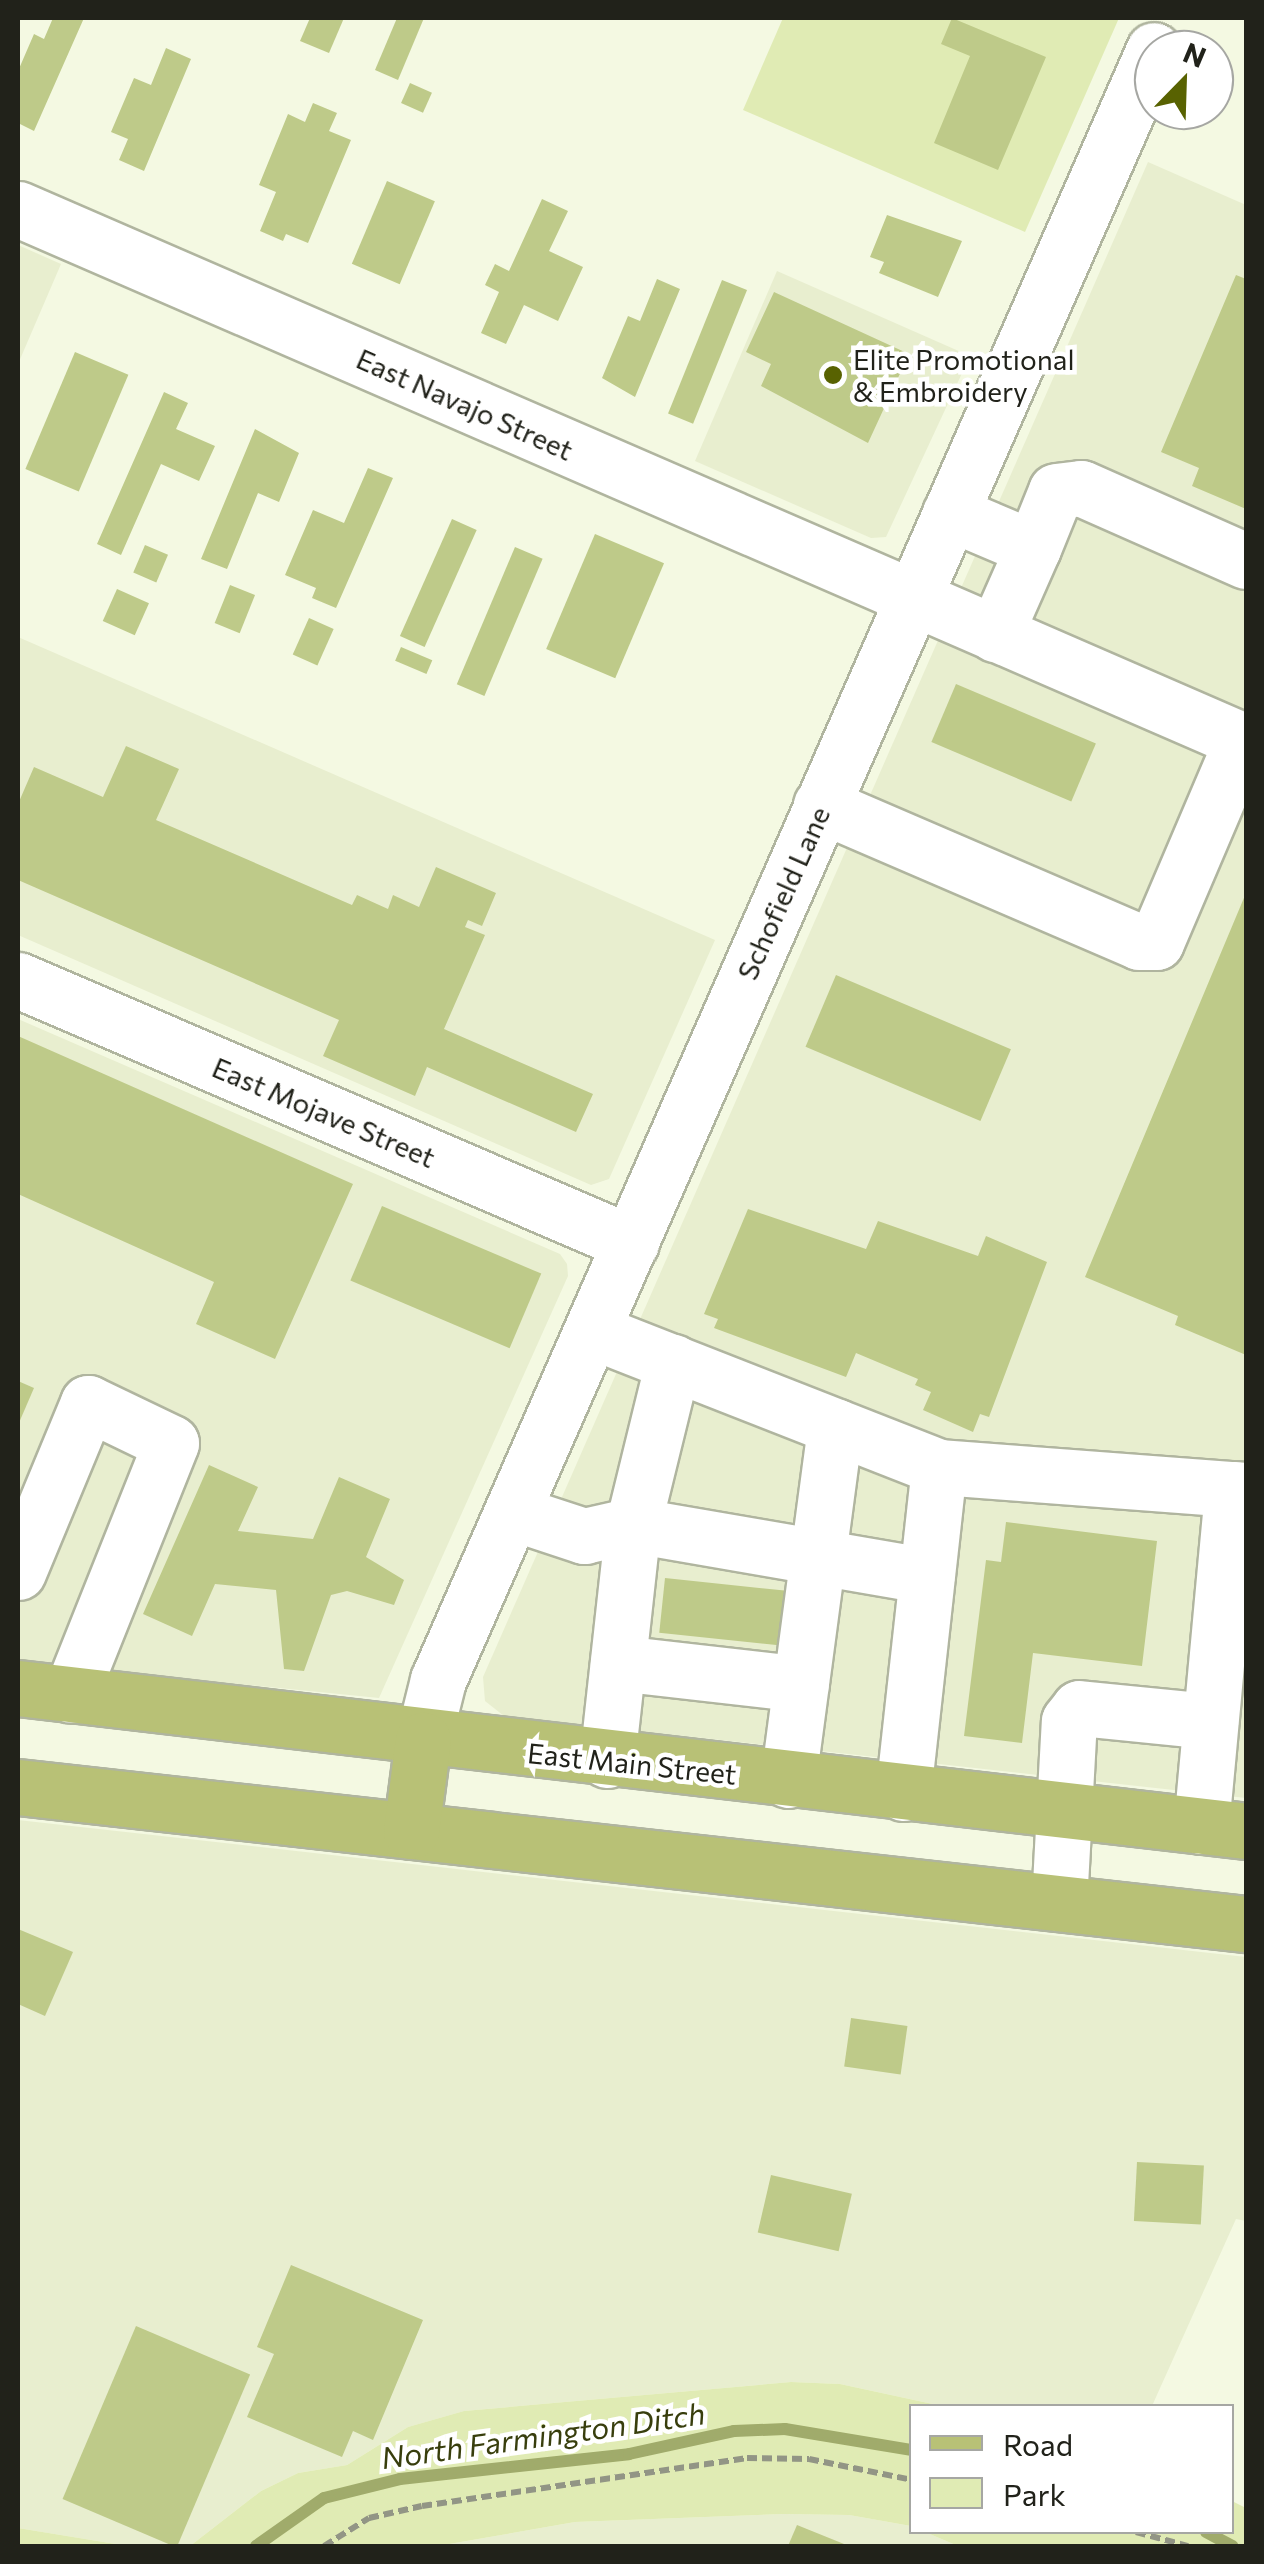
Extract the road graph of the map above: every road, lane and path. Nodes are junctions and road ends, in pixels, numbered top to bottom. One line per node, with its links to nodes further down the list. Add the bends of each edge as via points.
1 (1134, 95): 3 (street, Schofield Lane)
2 (18, 209): 6 (street, East Navajo Street)
3 (950, 512): 4 (street); 6 (street, Schofield Lane)
4 (1033, 548): 5 (street, via 1056,492 1082,488); 7 (street)
5 (1246, 561)
6 (912, 599): 7 (street, East Navajo Street); 9 (street, Schofield Lane)
7 (995, 634): 8 (street, East Navajo Street)
8 (1244, 741): 9 (street, via 1156,942 1139,942)
9 (821, 806): 11 (street, Schofield Lane)
10 (18, 980): 11 (street, East Mojave Street)
11 (630, 1243): 12 (street, Schofield Lane)
12 (592, 1331): 13 (street); 17 (street, Schofield Lane)
13 (673, 1362): 14 (street); 18 (street)
14 (835, 1426): 15 (street); 19 (street)
15 (940, 1467): 16 (street); 21 (street)
16 (1239, 1490): 26 (street)
17 (514, 1513): 18 (street, via 584,1536); 27 (street, Schofield Lane, via 438,1680)
18 (632, 1526): 19 (street); 22 (street)
19 (818, 1558): 21 (street); 23 (street)
20 (18, 1572): 25 (street, via 88,1404 171,1442)
21 (927, 1576): 31 (street)
22 (618, 1663): 23 (street); 28 (street)
23 (801, 1684): 29 (street)
24 (18, 1688): 25 (main road, East Main Street)
25 (70, 1694): 27 (main road, East Main Street)
26 (1210, 1721): 32 (street, via 1079,1708 1069,1720); 33 (street)
27 (424, 1740): 28 (main road, East Main Street); 34 (main road)
28 (608, 1760): 29 (main road, East Main Street)
29 (788, 1780): 31 (main road, East Main Street)
30 (18, 1787): 34 (main road)
31 (903, 1793): 32 (main road, East Main Street)
32 (1064, 1811): 33 (main road, East Main Street); 35 (street)
33 (1224, 1829)
34 (412, 1831): 35 (main road)
35 (1058, 1903): 36 (main road)
36 (1246, 1924)
37 (909, 2479): 39 (path, via 809,2459 746,2458 422,2506 369,2518)
38 (1143, 2534): 40 (path)
39 (324, 2546)
40 (1188, 2546)

